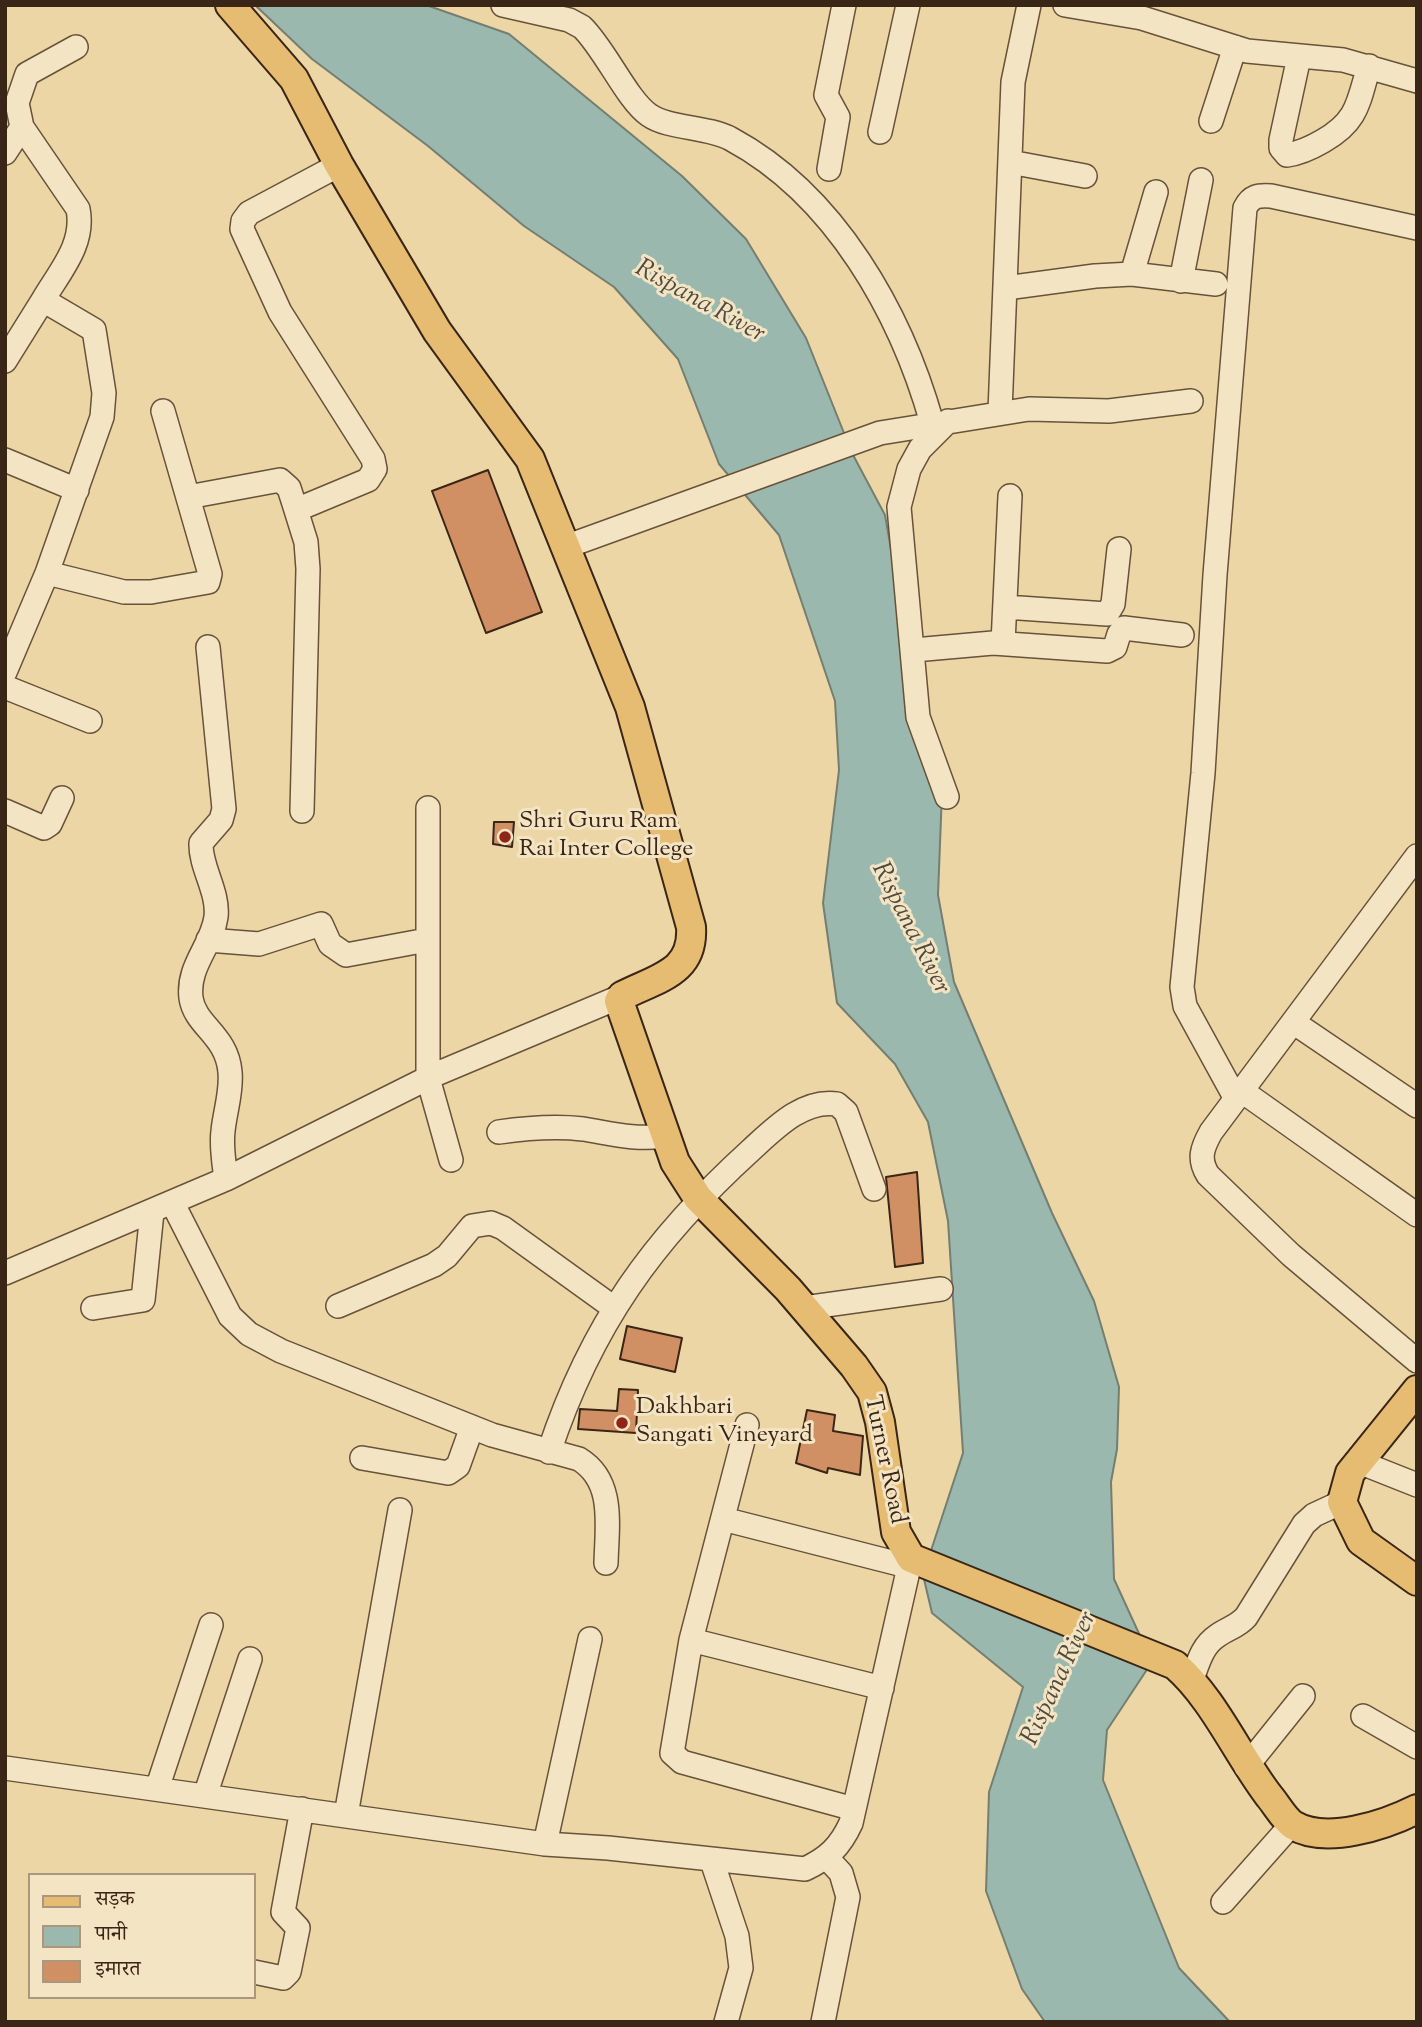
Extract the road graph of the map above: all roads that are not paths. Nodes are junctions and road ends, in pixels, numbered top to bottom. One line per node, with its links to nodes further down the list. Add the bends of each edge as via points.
1 (230, 5): 17 (main road, via 294,79)
2 (503, 5): 32 (street, via 582,27 648,114 732,140 805,195 854,255 891,317)
3 (844, 5): 18 (street, via 826,95 838,117)
4 (908, 5): 14 (street)
5 (1029, 5): 16 (street, via 1013,82)
6 (1065, 5): 8 (street, via 1142,18)
7 (76, 47): 13 (street, via 27,75 17,103)
8 (1235, 47): 9 (street); 12 (street)
9 (1299, 57): 10 (street); 10 (street, via 1281,140 1287,155 1309,150 1351,121)
10 (1369, 66): 11 (street)
11 (1417, 81)
12 (1211, 121)
13 (22, 127): 15 (street); 27 (street, via 78,209 81,223 75,246)
14 (880, 132)
15 (5, 153)
16 (1010, 162): 19 (street); 26 (street)
17 (339, 164): 37 (street, via 249,213 243,221 244,238 280,312 375,469 368,480); 38 (main road, via 438,331 530,459)
18 (829, 169)
19 (1085, 176)
20 (1200, 180): 24 (street)
21 (1156, 192): 23 (street)
22 (1417, 228): 60 (street, via 1271,196 1258,195 1245,208 1203,773 1182,987 1190,1016)
23 (1132, 274): 24 (street); 26 (street)
24 (1181, 281): 25 (street)
25 (1216, 284)
26 (1006, 288): 31 (street)
27 (43, 300): 28 (street); 34 (street, via 84,322 94,330 98,342 102,417)
28 (5, 361)
29 (1191, 401): 31 (street, via 1109,411)
30 (163, 411): 36 (street)
31 (1000, 412): 32 (street)
32 (940, 422): 38 (street, via 849,443); 45 (street, via 909,469 899,507)
33 (5, 460): 34 (street)
34 (77, 489): 40 (street)
35 (1010, 496): 41 (street)
36 (188, 497): 37 (street, via 280,480 289,488); 40 (street, via 208,582 124,592)
37 (296, 510): 53 (street, via 308,569)
38 (565, 547): 57 (main road, via 630,707 691,927 688,958)
39 (1119, 549): 41 (street, via 1113,604 1107,614)
40 (47, 573): 46 (street)
41 (1005, 607): 43 (street)
42 (1182, 635): 43 (street, via 1124,628 1115,647 1107,650)
43 (1003, 643): 45 (street)
44 (208, 647): 55 (street, via 225,797 221,820 201,843 216,913)
45 (914, 650): 49 (street, via 918,716)
46 (5, 672)
47 (5, 687): 48 (street)
48 (90, 721)
49 (947, 797)
50 (62, 798): 52 (street, via 44,828)
51 (428, 808): 56 (street)
52 (5, 811)
53 (302, 811)
54 (1417, 856): 58 (street)
55 (208, 940): 56 (street, via 259,944 321,924 330,944 346,955); 65 (street, via 191,978 191,999 228,1055)
56 (426, 940): 59 (street)
57 (622, 996): 59 (street); 63 (main road, Turner Road, via 619,1001)
58 (1293, 1022): 60 (street); 61 (street)
59 (428, 1078): 64 (street); 65 (street)
60 (1239, 1095): 69 (street); 76 (street, via 1204,1146 1202,1166 1208,1175 1291,1255)
61 (1417, 1106)
62 (499, 1132): 63 (street, via 555,1128 628,1139)
63 (666, 1136): 67 (main road, Turner Road, via 675,1162)
64 (451, 1160)
65 (226, 1179): 68 (street)
66 (874, 1189): 67 (street, via 846,1112 825,1102 805,1108 766,1136)
67 (698, 1198): 74 (street); 75 (main road, Turner Road)
68 (162, 1207): 70 (street); 73 (street, via 143,1300); 79 (street, via 230,1316 249,1334)
69 (1417, 1215)
70 (5, 1273)
71 (941, 1289): 75 (street)
72 (338, 1306): 74 (street, via 434,1265 480,1223 503,1228)
73 (93, 1308)
74 (614, 1308): 80 (street, via 580,1368)
75 (804, 1308): 87 (main road, Turner Road, via 872,1392 896,1532)
76 (1417, 1360)
77 (1417, 1390): 82 (main road)
78 (747, 1425): 86 (street)
79 (472, 1427): 80 (street); 81 (street, via 458,1466 448,1473)
80 (549, 1452): 88 (street, via 579,1459 598,1475 608,1511)
81 (362, 1458)
82 (1359, 1462): 83 (street); 84 (main road, via 1346,1482)
83 (1417, 1485)
84 (1342, 1502): 89 (main road, via 1361,1541); 94 (street, via 1304,1524 1246,1617 1203,1650)
85 (400, 1510): 106 (street)
86 (723, 1519): 87 (street); 92 (street)
87 (913, 1562): 94 (main road, via 1164,1658); 95 (street)
88 (607, 1563)
89 (1417, 1581)
90 (211, 1625): 101 (street)
91 (590, 1639): 108 (street)
92 (691, 1640): 95 (street); 104 (street, via 672,1744 674,1758)
93 (250, 1659): 102 (street)
94 (1192, 1679): 99 (main road)
95 (882, 1688): 104 (street)
96 (1303, 1696): 99 (street)
97 (1363, 1716): 98 (street)
98 (1417, 1747)
99 (1246, 1766): 107 (main road)
100 (5, 1768): 101 (street)
101 (157, 1789): 102 (street)
102 (205, 1796): 103 (street)
103 (302, 1809): 106 (street); 112 (street, via 284,1912 298,1928 289,1972 283,1978)
104 (854, 1809): 109 (street, via 843,1842)
105 (1417, 1809): 107 (main road, via 1349,1832 1313,1832)
106 (346, 1815): 108 (street)
107 (1292, 1824): 111 (street)
108 (545, 1844): 110 (street)
109 (827, 1858): 110 (street, via 805,1869); 114 (street, via 841,1873 848,1897)
110 (712, 1860): 113 (street, via 737,1936 741,1968)
111 (1223, 1902)
112 (256, 1972)
113 (726, 2022)
114 (823, 2022)

